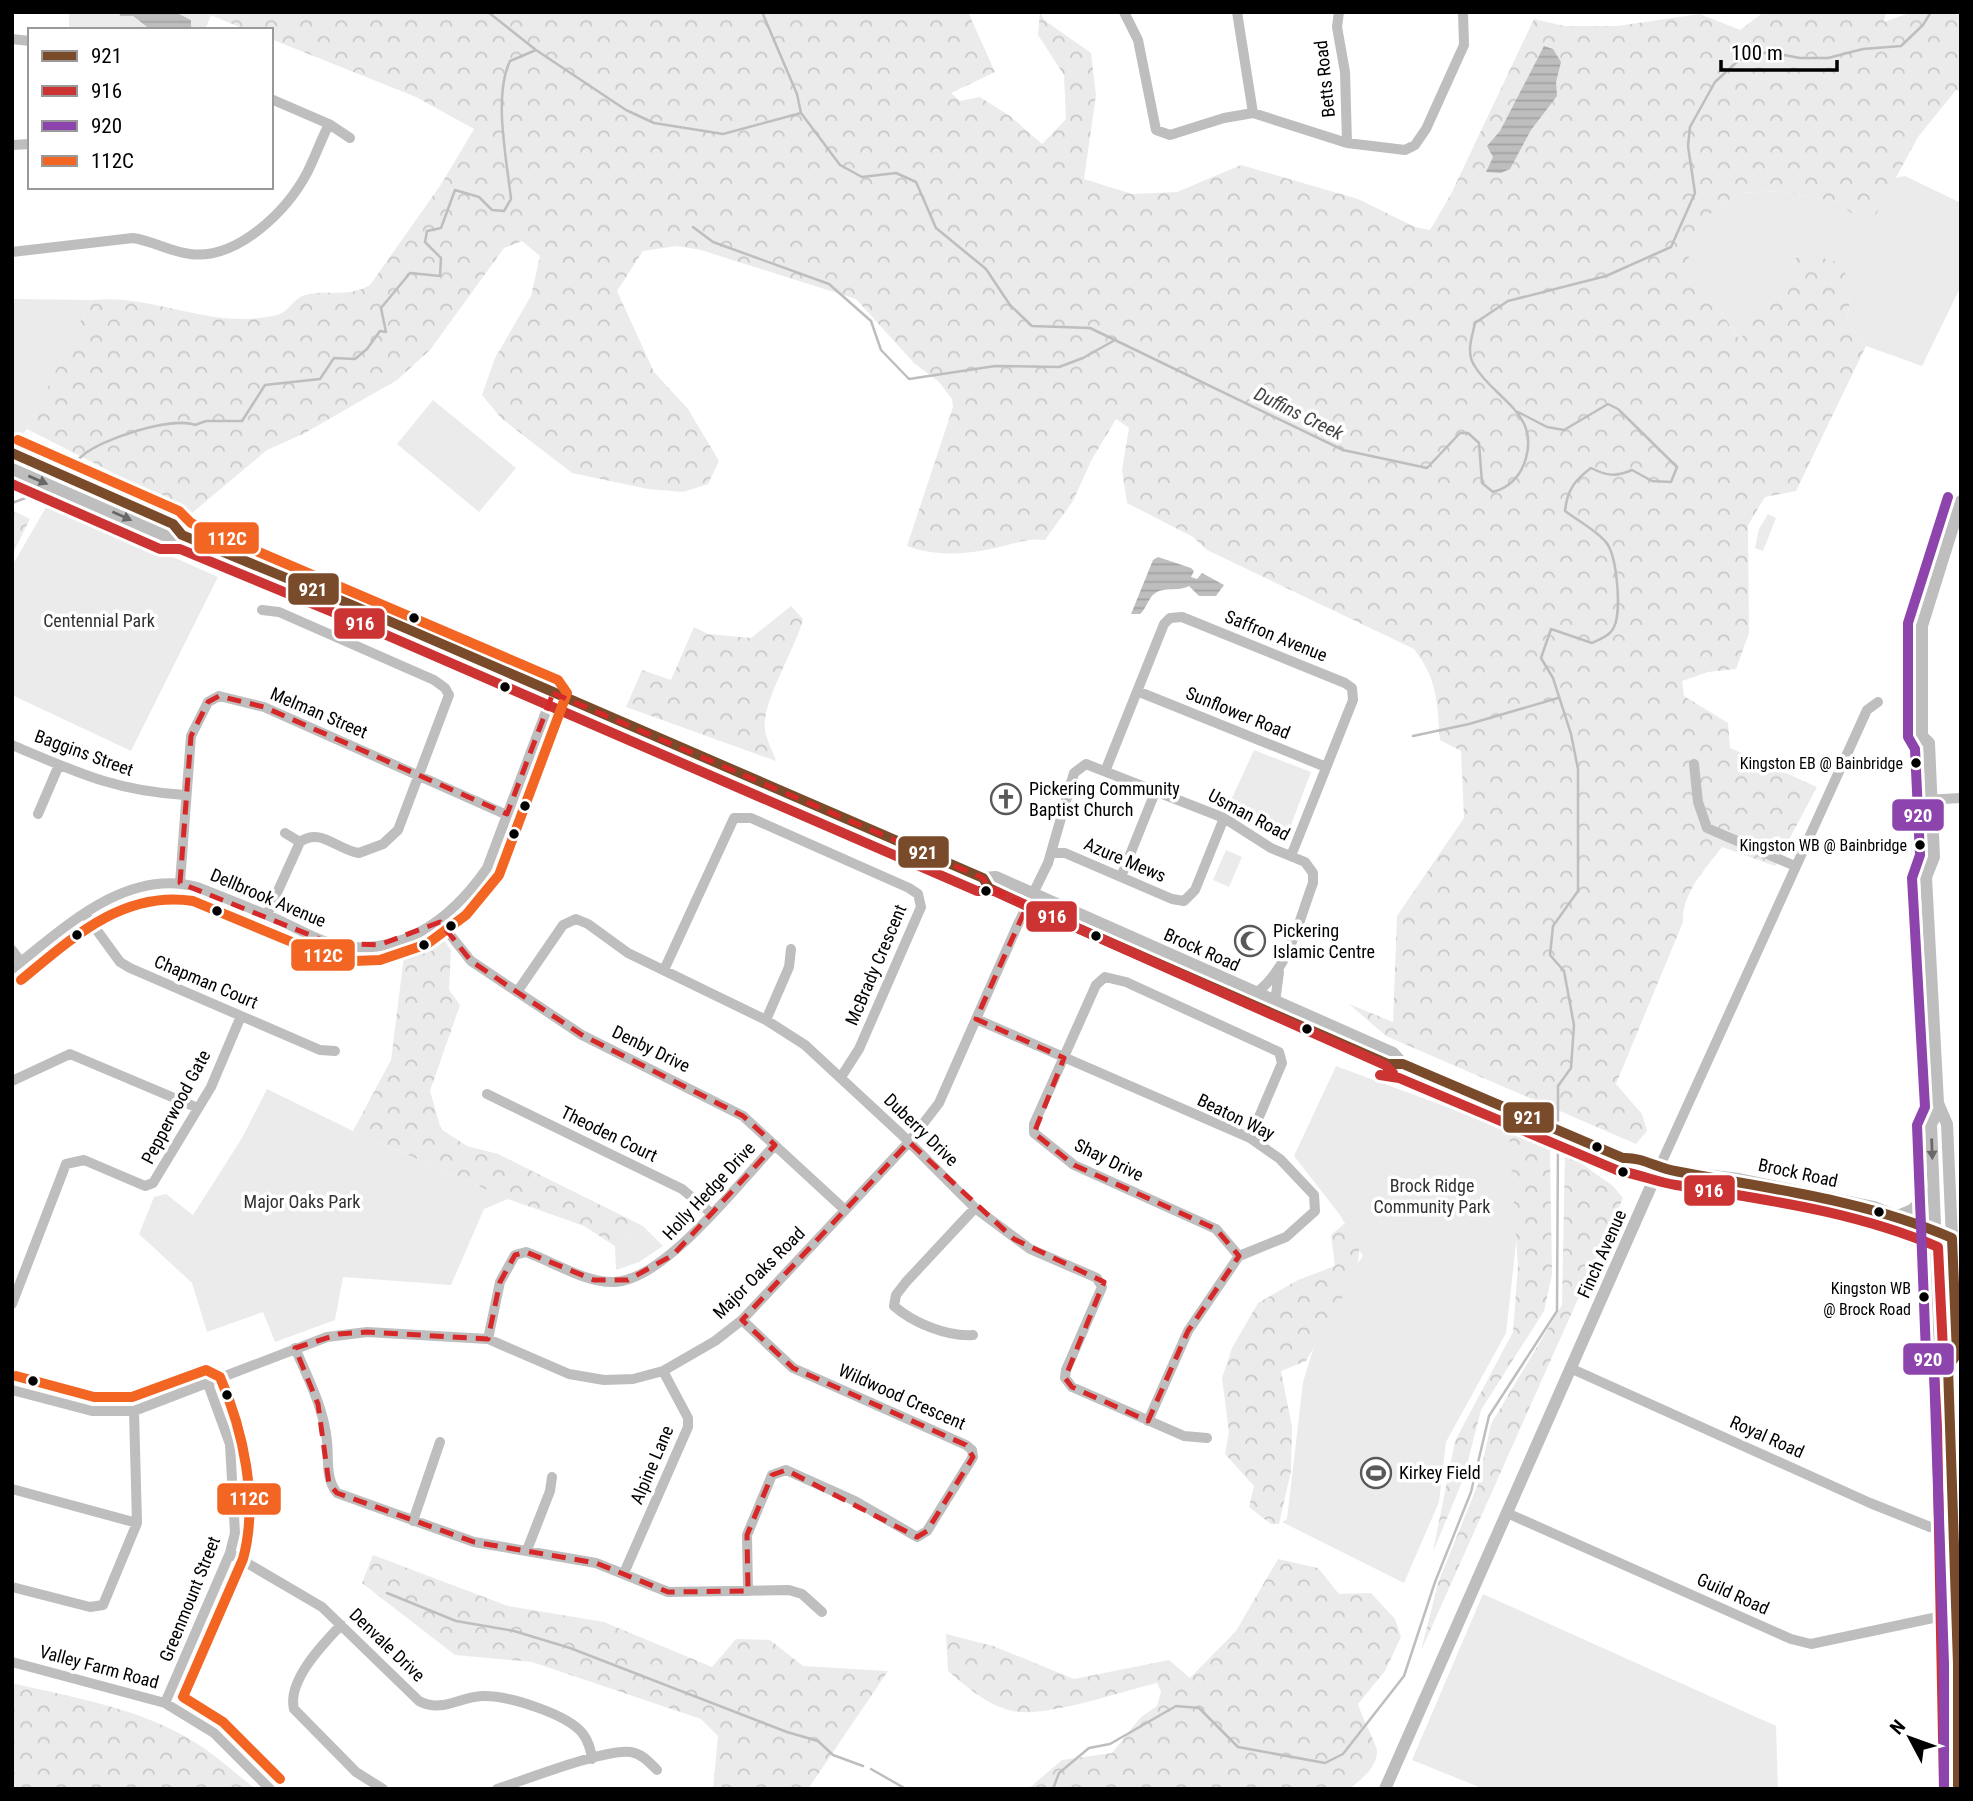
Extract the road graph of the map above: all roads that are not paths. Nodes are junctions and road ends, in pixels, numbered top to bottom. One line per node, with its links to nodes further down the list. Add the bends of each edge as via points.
1 (1124, 12): 6 (street, via 1138,40 1156,130 1170,135)
2 (1237, 12): 6 (street)
3 (1339, 12): 9 (street, Betts Road)
4 (1463, 12): 9 (street, via 1464,46 1415,145 1405,150)
5 (273, 100): 7 (street)
6 (1253, 113): 9 (street)
7 (329, 124): 8 (street); 10 (street, via 296,190 271,217 222,253 188,254 134,238)
8 (350, 138)
9 (1347, 143)
10 (12, 252)
11 (17, 455): 13 (main road, Brock Road)
12 (13, 469): 13 (main road, Brock Road, one-way to 13)
13 (67, 485): 19 (main road, Brock Road, via 173,524 181,535)
14 (1961, 502): 15 (main road)
15 (1948, 537): 16 (street); 21 (main road, via 1922,626)
16 (1961, 542)
17 (262, 610): 27 (street, via 279,612 445,688 449,695)
18 (1138, 691): 25 (street, Sunflower Road); 25 (street, Saffron Avenue, via 1164,624 1182,617 1349,685 1353,700); 26 (street, Saffron Avenue)
19 (554, 692): 34 (street, Dellbrook Avenue); 43 (main road, Brock Road)
20 (1878, 702): 40 (street, Finch Avenue, via 1867,710)
21 (1922, 736): 31 (main road, via 1930,743); 32 (main road, via 1916,746)
22 (12, 745): 23 (street, Baggins Street)
23 (59, 765): 29 (street, Baggins Street, via 138,792); 33 (street)
24 (1694, 765): 40 (street, via 1698,802 1707,828)
25 (1326, 767): 39 (street, Saffron Avenue)
26 (1106, 769): 28 (street, Usman Road); 38 (street, Usman Road, via 1086,764 1074,773)
27 (419, 775): 29 (street, Melman Street, via 264,707 219,696 208,702 191,736); 34 (street, Melman Street); 37 (street, via 398,830 383,844 359,853 315,835)
28 (1156, 790): 35 (street, Usman Road); 41 (street)
29 (186, 795): 44 (street, Melman Street)
30 (1961, 798): 31 (street)
31 (1931, 799): 32 (street); 42 (main road, via 1934,857)
32 (1917, 800): 42 (main road, via 1918,858)
33 (38, 814)
34 (507, 815): 49 (street, Dellbrook Avenue, via 487,868)
35 (1224, 818): 39 (street, Usman Road); 41 (street, Azure Mews, via 1195,890 1184,901)
36 (285, 833): 37 (street)
37 (300, 842): 48 (street)
38 (1052, 853): 41 (street, Azure Mews, via 1065,853); 45 (street, Major Oaks Road)
39 (1291, 856): 53 (street, Usman Road, via 1308,865 1314,877)
40 (1795, 866): 73 (street, Finch Avenue)
41 (1121, 877)
42 (1926, 877): 69 (main road)
43 (983, 878): 45 (main road, Brock Road, via 996,877); 46 (main road, Brock Road, via 989,888)
44 (180, 883): 47 (street, Dellbrook Avenue, via 123,892); 48 (street, Dellbrook Avenue)
45 (1034, 894): 46 (street, Major Oaks Road); 56 (main road, Brock Road)
46 (1027, 906): 58 (main road, Brock Road); 60 (street, Major Oaks Road)
47 (85, 914): 52 (street, Dellbrook Avenue); 59 (street, Chapman Court, via 120,962)
48 (267, 915): 49 (street, Dellbrook Avenue, via 330,943 355,945 379,945 414,936)
49 (440, 922): 55 (street, Denby Drive, via 471,961)
50 (791, 949): 61 (street, via 789,967)
51 (12, 950): 52 (street)
52 (17, 966)
53 (1280, 966): 56 (street, Usman Road, via 1270,982); 57 (street, Usman Road)
54 (664, 970): 55 (street, Duberry Drive, via 576,919 563,925); 61 (street, Duberry Drive); 65 (street, McBrady Crescent, via 734,818 751,818 909,888 918,894 921,908 859,1049)
55 (517, 992): 72 (street, Denby Drive, via 582,1035 743,1116)
56 (1255, 993): 57 (main road, Brock Road)
57 (1275, 1002): 58 (main road); 64 (main road, Brock Road, via 1393,1053)
58 (1255, 1008): 64 (main road, Brock Road, via 1388,1064)
59 (241, 1016): 62 (street, Chapman Court, via 320,1050); 68 (street, Pepperwood Gate)
60 (976, 1019): 63 (street, Beaton Way); 71 (street, Major Oaks Road, via 939,1103)
61 (766, 1020): 65 (street, Duberry Drive, via 805,1045)
62 (335, 1051)
63 (1064, 1058): 70 (street, Beaton Way); 70 (street, Shay Drive, via 1096,985 1105,978 1126,982 1279,1052 1282,1063); 82 (street, Shay Drive, via 1034,1124 1038,1139 1074,1165 1216,1229)
64 (1402, 1064): 73 (main road, Brock Road, via 1623,1158 1626,1165)
65 (841, 1077): 71 (street, Duberry Drive)
66 (12, 1081): 68 (street, via 69,1054)
67 (487, 1094): 77 (street, Theoden Court, via 682,1189)
68 (198, 1108): 86 (street, Pepperwood Gate, via 153,1183 145,1186 84,1160 66,1164)
69 (1939, 1110): 74 (main road, one-way to 74, via 1931,1124); 80 (main road, via 1947,1124)
70 (1250, 1139): 82 (street, Beaton Way, via 1280,1159 1314,1195 1315,1211 1286,1237)
71 (909, 1142): 75 (street, Duberry Drive); 76 (street, Major Oaks Road)
72 (775, 1145): 76 (street, Denby Drive); 77 (street, Holly Hedge Drive)
73 (1657, 1172): 78 (main road, Brock Road, via 1793,1189); 81 (main road, Brock Road, via 1826,1209); 92 (main road, Finch Avenue)
74 (1933, 1191): 78 (main road); 79 (main road)
75 (975, 1208): 88 (street, via 906,1282 894,1306 902,1314 956,1336); 97 (street, Duberry Drive, via 1030,1249 1097,1278 1102,1287 1065,1378 1072,1387)
76 (845, 1210): 87 (street, Major Oaks Road)
77 (710, 1213): 89 (street, Holly Hedge Drive, via 673,1255 628,1280 593,1280 526,1252 515,1255 500,1282)
78 (1900, 1215): 79 (main road, Brock Road)
79 (1935, 1230): 80 (main road, Brock Road); 81 (main road)
80 (1956, 1240): 83 (main road)
81 (1936, 1249): 83 (main road, Brock Road); 91 (main road, via 1940,1353)
82 (1239, 1256): 97 (street, via 1188,1331)
83 (1956, 1260): 85 (main road)
84 (1961, 1291): 85 (main road)
85 (1952, 1303): 91 (main road, via 1957,1354)
86 (12, 1304)
87 (742, 1320): 93 (street, Major Oaks Road); 110 (street, Wildwood Crescent, via 793,1368 966,1445 973,1457 927,1531 917,1537 855,1501 786,1470 772,1475 747,1535)
88 (973, 1335)
89 (488, 1339): 90 (street, Major Oaks Road, via 367,1332 339,1334); 93 (street, Major Oaks Road, via 587,1378 633,1380)
90 (295, 1348): 94 (street, Major Oaks Road); 103 (street, via 318,1404 327,1439 330,1484 337,1493)
91 (1948, 1367): 105 (main road)
92 (1570, 1368): 102 (main road, Finch Avenue); 105 (street, Royal Road, via 1870,1503 1930,1527)
93 (663, 1371): 108 (street, Alpine Lane, via 688,1418 688,1427)
94 (208, 1384): 96 (street, Major Oaks Road); 107 (street, Greenmount Street, via 230,1444 235,1533)
95 (12, 1390): 96 (street, Major Oaks Road, via 92,1411)
96 (134, 1411): 104 (street)
97 (1148, 1420): 98 (street, Duberry Drive, via 1184,1436)
98 (1207, 1438)
99 (440, 1442): 103 (street)
100 (552, 1477): 106 (street)
101 (12, 1489): 104 (street)
102 (1507, 1513): 112 (street, Guild Road, via 1811,1644); 121 (main road, Finch Avenue)
103 (413, 1521): 106 (street, via 474,1542)
104 (137, 1523): 109 (street, via 103,1605 90,1607)
105 (1951, 1530): 112 (main road)
106 (527, 1550): 108 (street, via 597,1563)
107 (230, 1553): 113 (street, Denvale Drive, via 307,1596); 115 (street, Greenmount Street)
108 (624, 1573): 110 (street, via 668,1592)
109 (12, 1587)
110 (748, 1591): 111 (street, via 789,1590 802,1594)
111 (822, 1612)
112 (1957, 1612): 122 (main road)
113 (341, 1625): 116 (street, Denvale Drive, via 419,1701 438,1707 482,1696 522,1702 582,1732); 119 (street, via 313,1655 292,1700 294,1709 356,1772)
114 (12, 1662): 115 (street, Valley Farm Road)
115 (165, 1703): 118 (street, Valley Farm Road, via 214,1732)
116 (592, 1759): 117 (street, via 629,1751); 120 (street)
117 (657, 1770)
118 (271, 1789)
119 (383, 1789)
120 (497, 1789)
121 (1385, 1789)
122 (1958, 1789)

